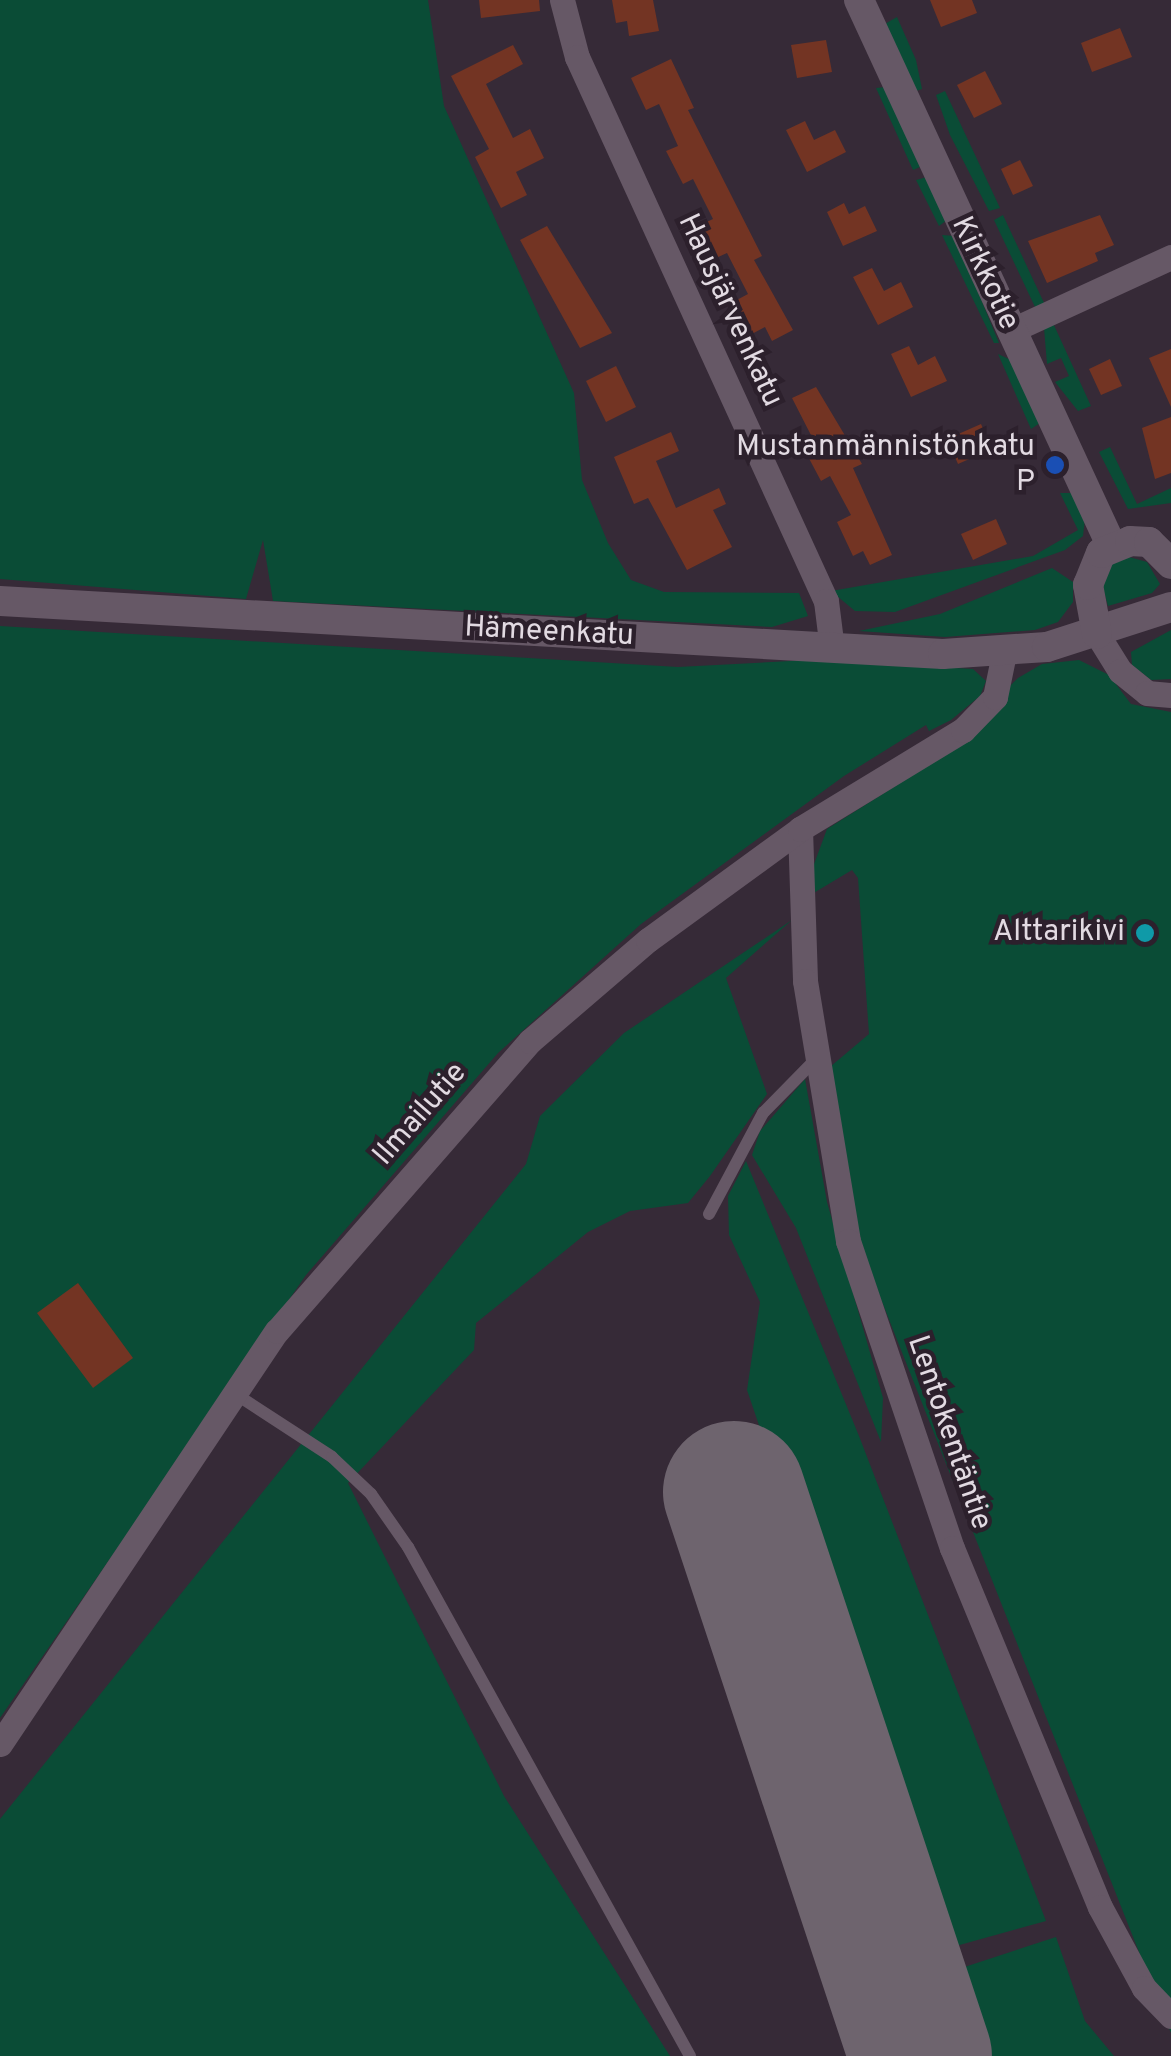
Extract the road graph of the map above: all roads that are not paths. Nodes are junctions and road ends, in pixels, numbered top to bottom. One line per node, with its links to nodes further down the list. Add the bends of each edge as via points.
1 (562, 0): 10 (street, Hausjärvenkatu, via 577,57 826,601)
2 (859, 0): 4 (main road, Kirkkotie)
3 (1171, 257): 4 (street)
4 (1010, 331): 6 (main road, Kirkkotie)
5 (1164, 546): 6 (main road)
6 (1112, 547): 9 (main road, via 1095,560 1088,585)
7 (0, 601): 10 (main road, Hämeenkatu)
8 (1171, 607): 9 (main road, Hämeenkatu)
9 (1097, 634): 11 (main road, Hämeenkatu); 12 (street, via 1120,671 1147,693)
10 (832, 649): 11 (main road, Hämeenkatu)
11 (1004, 653): 13 (street, Ilmailutie, via 1004,679 983,714)
12 (1171, 695)
13 (800, 829): 14 (street, Lentokentäntie, via 805,982); 16 (street, Ilmailutie, via 555,1015 350,1244)
14 (816, 1059): 15 (lane, via 763,1113); 18 (street, Lentokentäntie, via 848,1240 952,1548 1100,1907 1144,1988)
15 (709, 1214)
16 (234, 1393): 17 (street, Ilmailutie); 19 (lane, via 332,1456 408,1546)
17 (0, 1744)
18 (1171, 2016)
19 (690, 2056)

